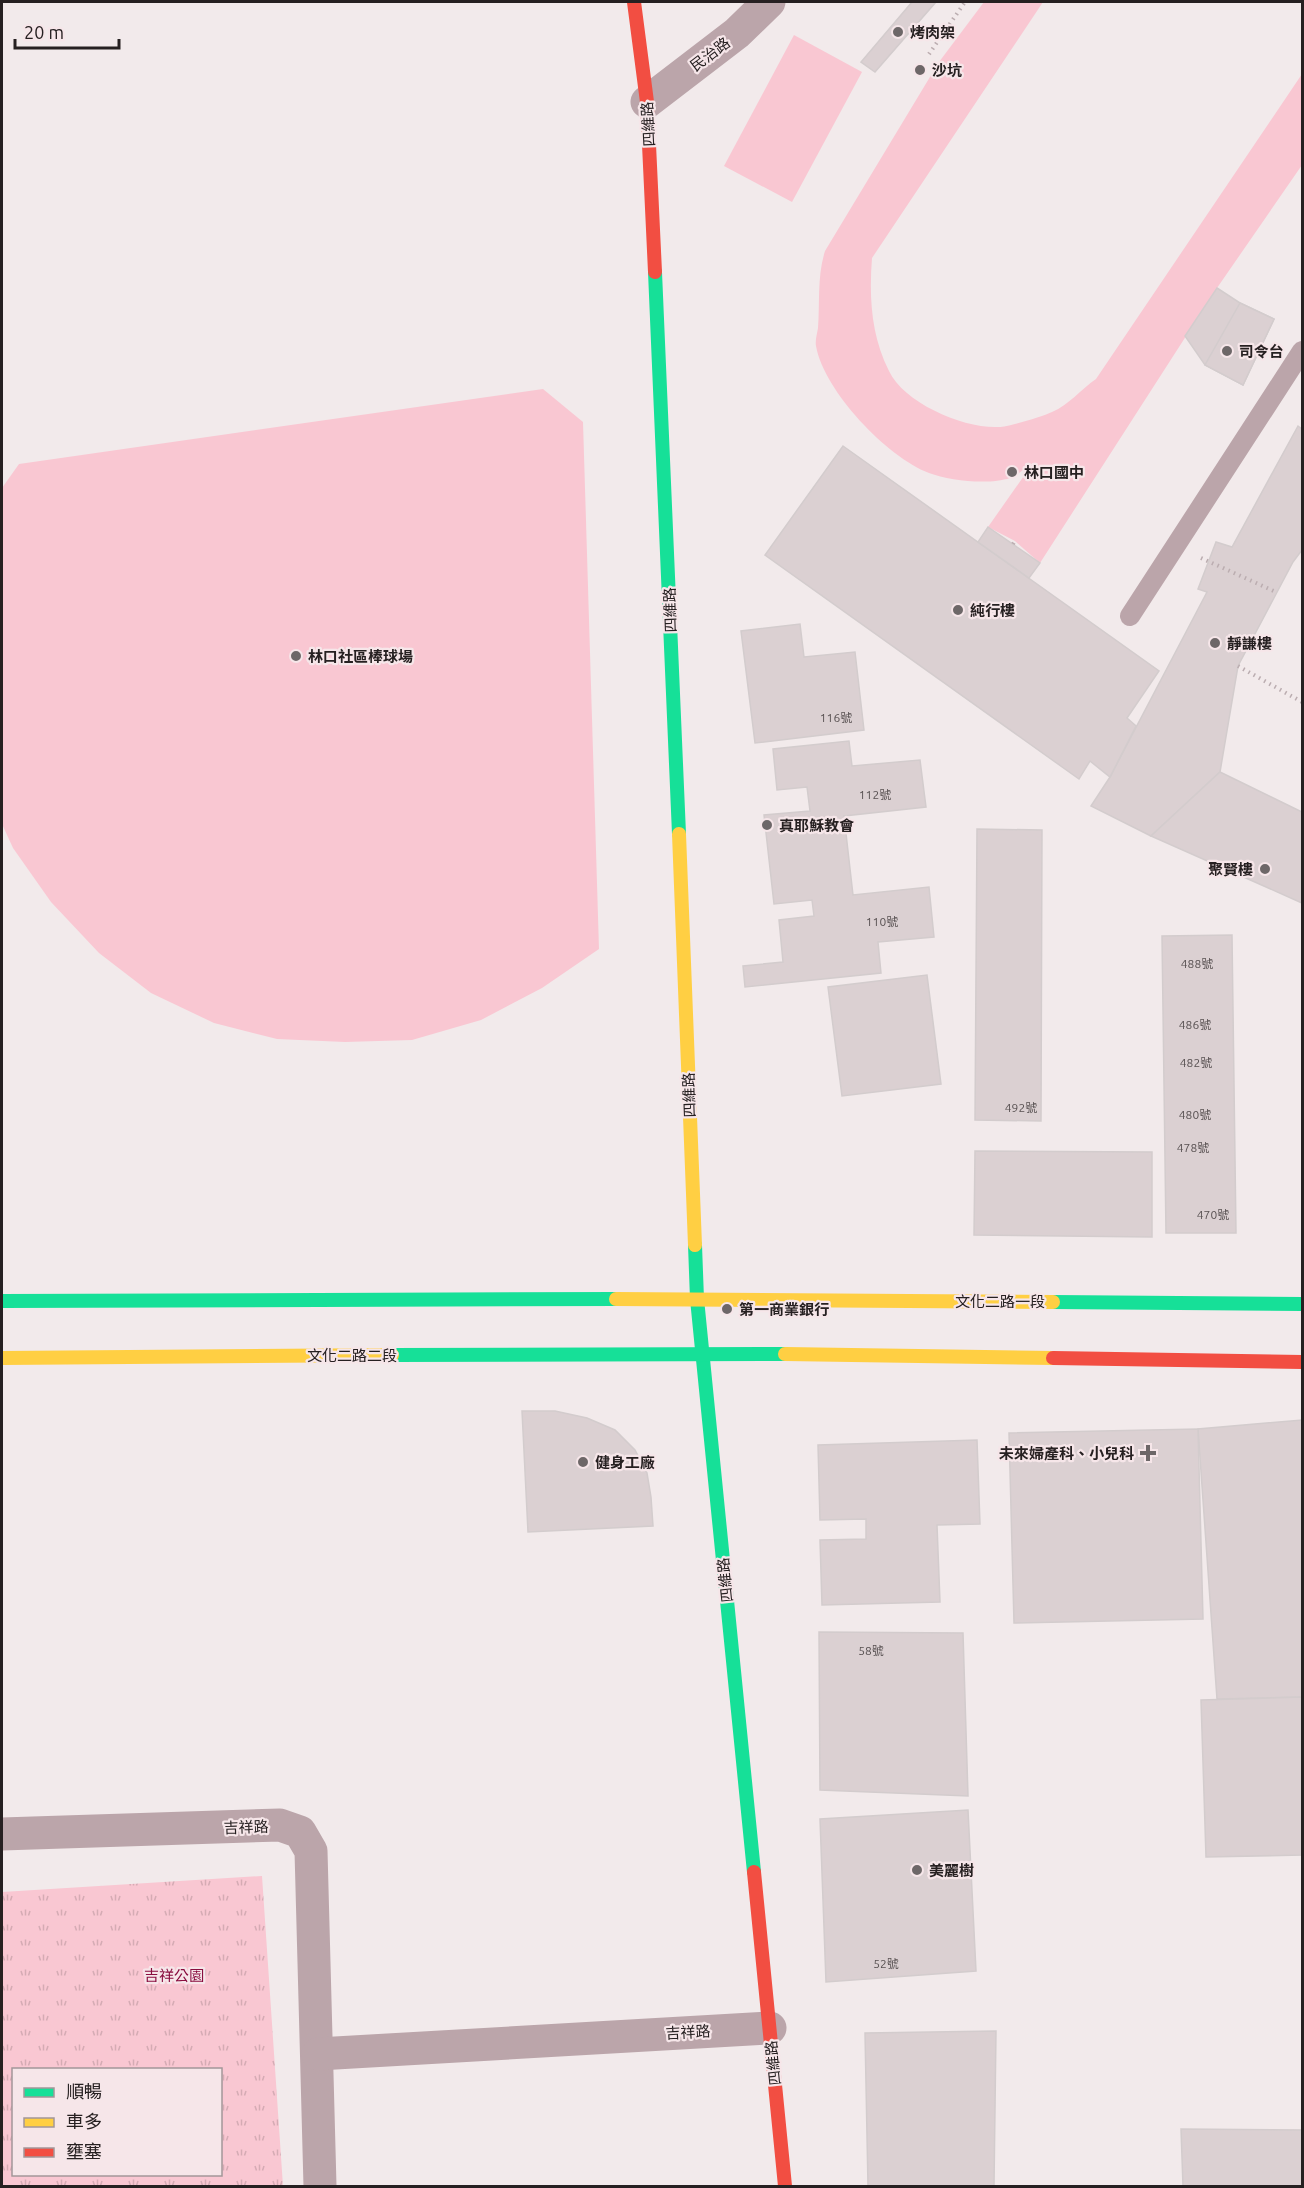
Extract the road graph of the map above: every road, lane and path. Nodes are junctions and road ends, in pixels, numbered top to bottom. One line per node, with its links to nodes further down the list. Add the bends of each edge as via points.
1 (634, 2): 5 (street, 四維路)
2 (769, 2): 5 (street, 民治路, via 737,33)
3 (966, 2): 4 (path)
4 (929, 54)
5 (647, 102): 12 (street, 四維路)
6 (1302, 351): 7 (lane)
7 (1176, 546): 8 (path); 9 (lane)
8 (1276, 592)
9 (1130, 616)
10 (1238, 666): 11 (path)
11 (1302, 702)
12 (697, 1299): 13 (street); 14 (street, 文化二路一段); 15 (street, 四維路)
13 (2, 1301)
14 (1302, 1304)
15 (703, 1353): 16 (street, 文化二路二段); 17 (street); 19 (street, 四維路)
16 (2, 1358)
17 (1302, 1362)
18 (2, 1834): 20 (street, 吉祥路, via 280,1826 300,1832 311,1851)
19 (770, 2028): 20 (street, 吉祥路); 22 (street, 四維路)
20 (318, 2054): 21 (street, 吉祥路)
21 (321, 2187)
22 (785, 2187)

